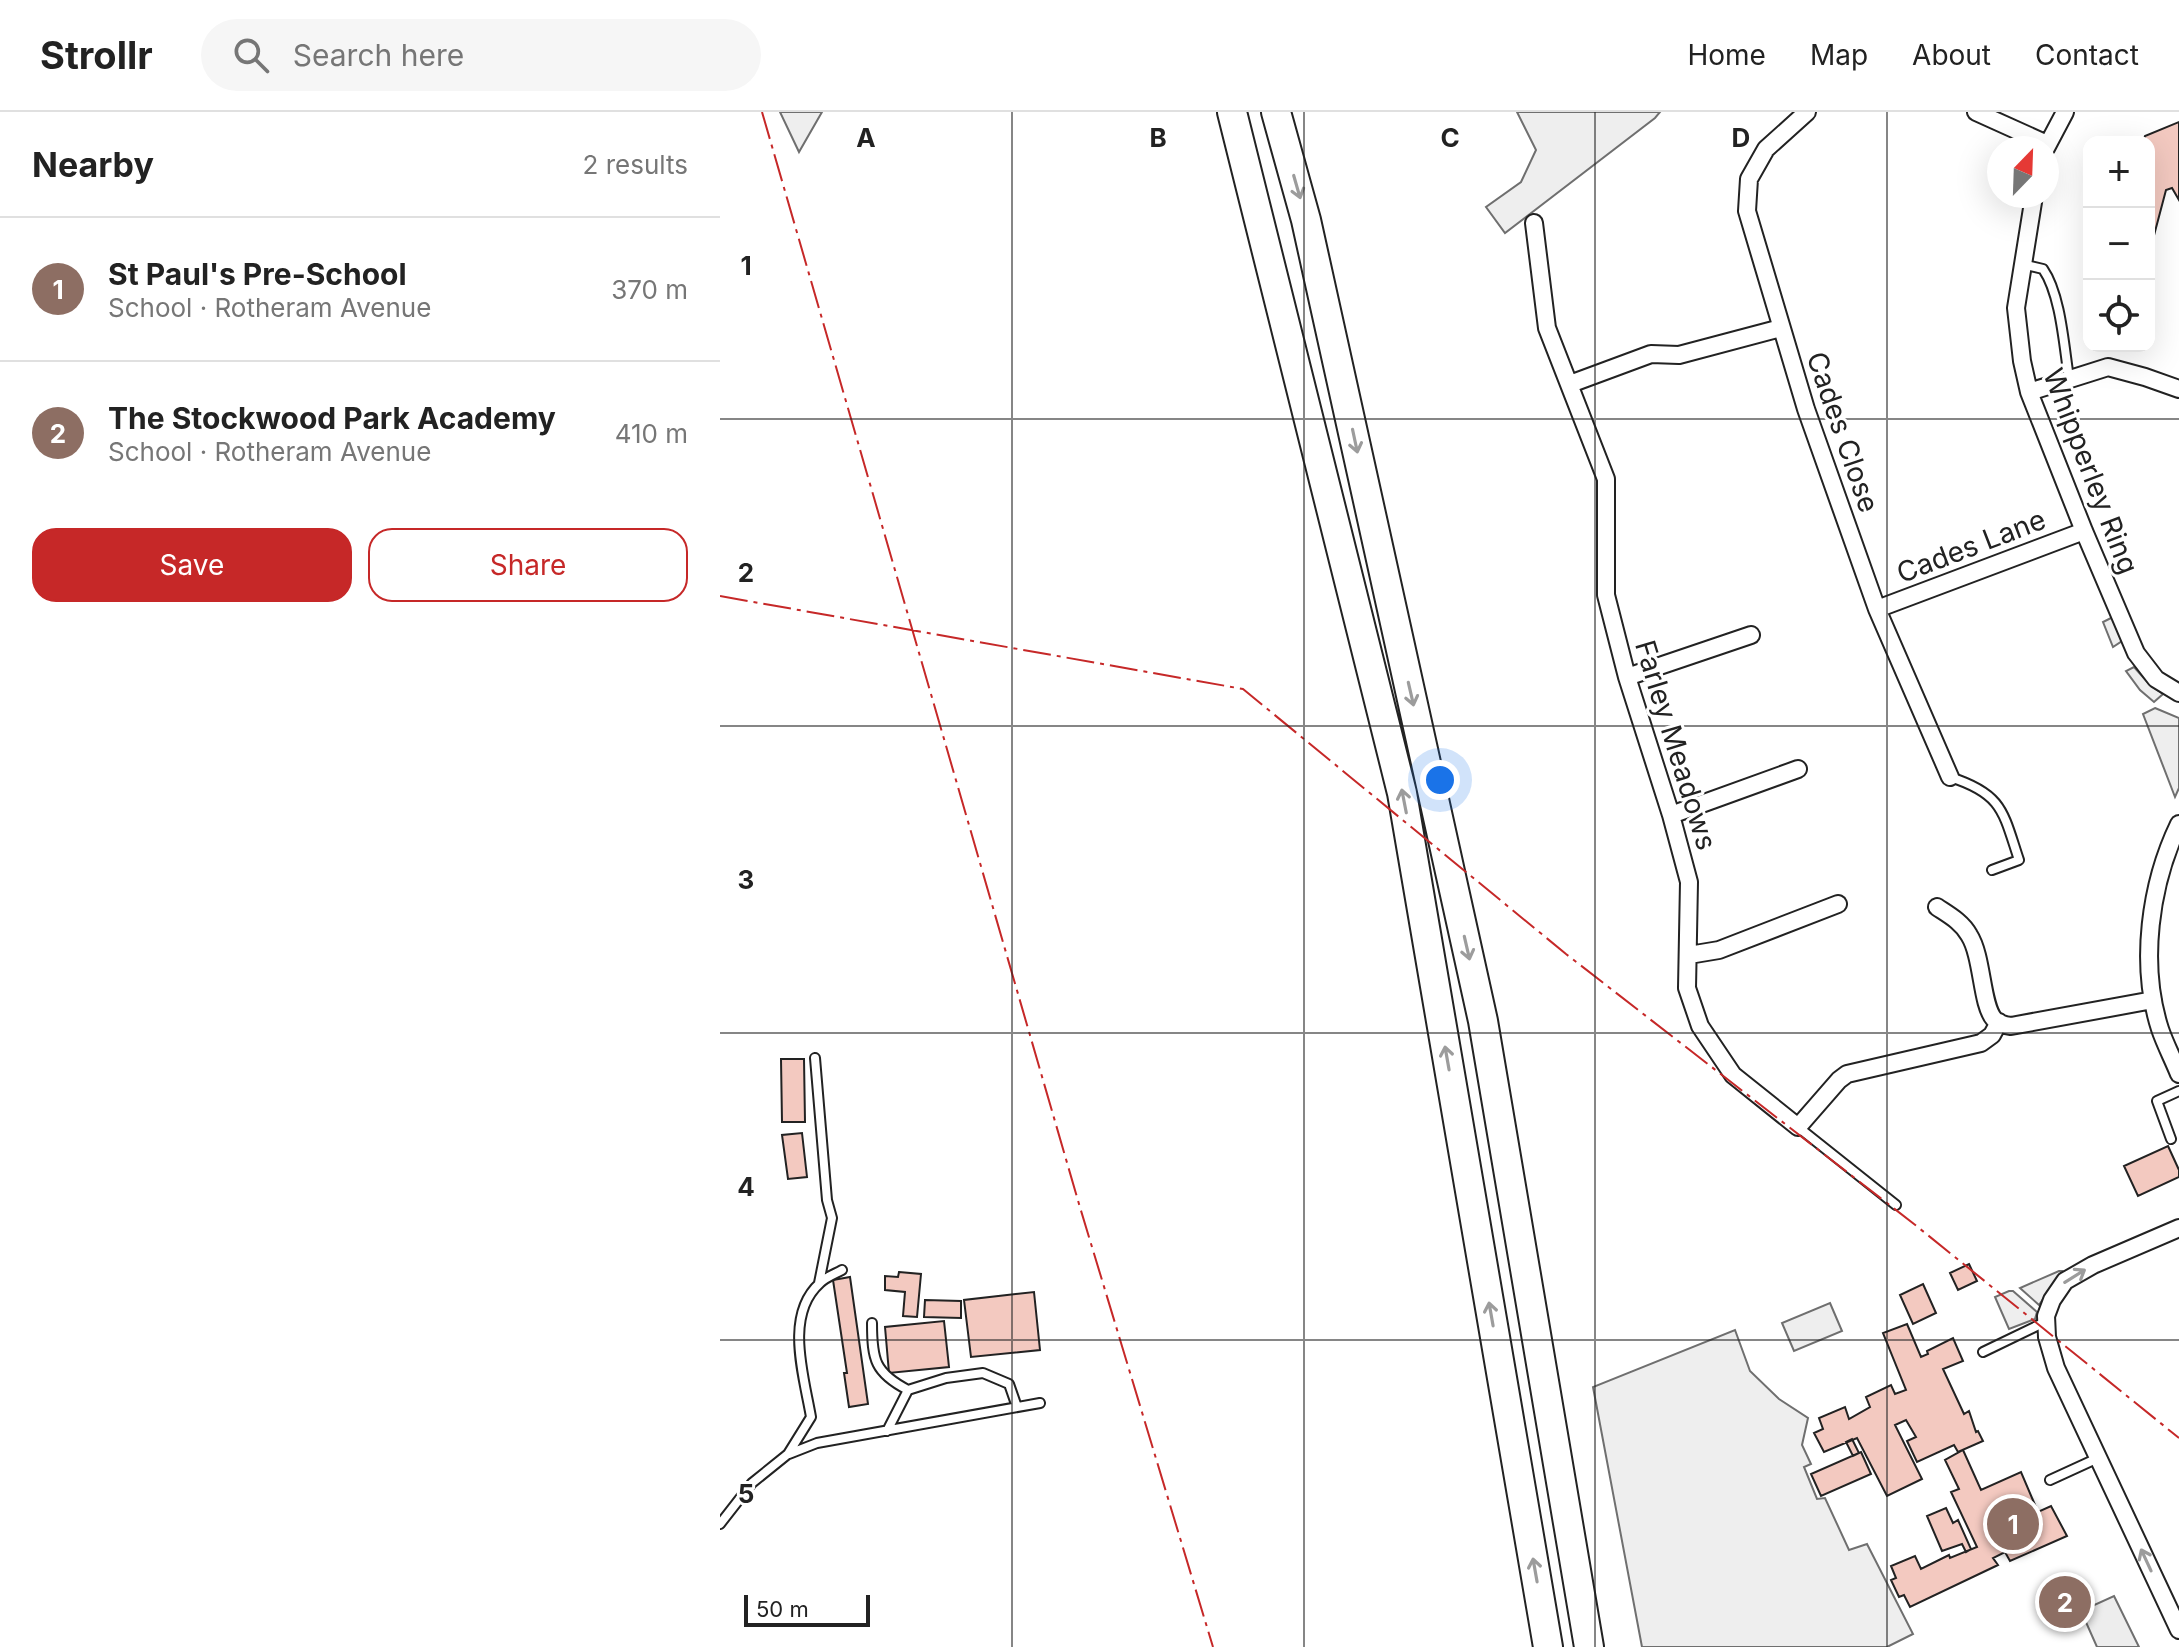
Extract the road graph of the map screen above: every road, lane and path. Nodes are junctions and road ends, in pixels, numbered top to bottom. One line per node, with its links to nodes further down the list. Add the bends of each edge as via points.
1 (1232, 112): 52 (highway, one-way to 1, via 1402,793)
2 (1276, 112): 53 (highway, one-way to 53, via 1306,220 1483,1021)
3 (1807, 112): 11 (street, Cades Close, via 1766,149 1749,179 1747,211)
4 (1976, 112): 6 (street)
5 (2065, 112): 7 (street)
6 (2026, 136)
7 (2052, 136)
8 (2032, 208): 10 (street, Whipperley Ring)
9 (1534, 223): 13 (street, Farley Meadows, via 1547,328)
10 (2022, 264): 12 (lane, via 2043,269 2048,276); 15 (street, Whipperley Ring, via 2016,308)
11 (1781, 328): 13 (street, via 1679,355 1651,354); 17 (street, Cades Close)
12 (2069, 378): 14 (street, via 2108,367); 15 (street)
13 (1570, 384): 19 (street, Farley Meadows, via 1606,479 1606,595)
14 (2179, 389)
15 (2029, 392): 16 (street, Whipperley Ring)
16 (2084, 531): 17 (street, Cades Lane); 20 (street, Whipperley Ring, via 2136,653 2156,679)
17 (1877, 609): 22 (street, Cades Close)
18 (1751, 635): 19 (street)
19 (1627, 677): 23 (street, Farley Meadows)
20 (2179, 693)
21 (1798, 769): 23 (street)
22 (1950, 777): 25 (lane, via 1989,795 2002,811 2019,860)
23 (1671, 815): 28 (street, Farley Meadows, via 1689,882)
24 (2179, 824): 29 (street, via 2152,907)
25 (1992, 870)
26 (1838, 904): 28 (street, via 1719,950)
27 (1937, 907): 30 (street, via 1969,934 1991,1014)
28 (1689, 955): 34 (street, Farley Meadows, via 1687,988 1700,1026 1733,1075)
29 (2153, 1000): 30 (street, via 2011,1026); 32 (street)
30 (1999, 1022): 34 (street, via 1981,1043 1847,1074)
31 (815, 1058): 39 (lane, via 832,1218)
32 (2179, 1074)
33 (2179, 1091): 35 (lane, via 2157,1101)
34 (1798, 1127): 36 (lane, Farley Meadows)
35 (2171, 1139)
36 (1896, 1205)
37 (2179, 1228): 40 (street, one-way to 37, via 2065,1281)
38 (842, 1270): 39 (lane)
39 (819, 1283): 47 (lane, via 804,1308 798,1347 811,1417)
40 (2046, 1321): 42 (lane); 48 (street, via 2056,1368)
41 (872, 1323): 43 (lane, via 880,1370)
42 (1983, 1352)
43 (908, 1390): 45 (lane, via 983,1373 1009,1384); 46 (lane)
44 (1040, 1403): 45 (lane)
45 (1017, 1407): 46 (lane)
46 (887, 1431): 47 (lane, via 817,1443)
47 (788, 1454): 50 (lane, via 752,1483)
48 (2099, 1457): 49 (lane); 51 (street, one-way to 48)
49 (2050, 1480)
50 (720, 1524)
51 (2179, 1630)
52 (1548, 1647)
53 (1589, 1647)

